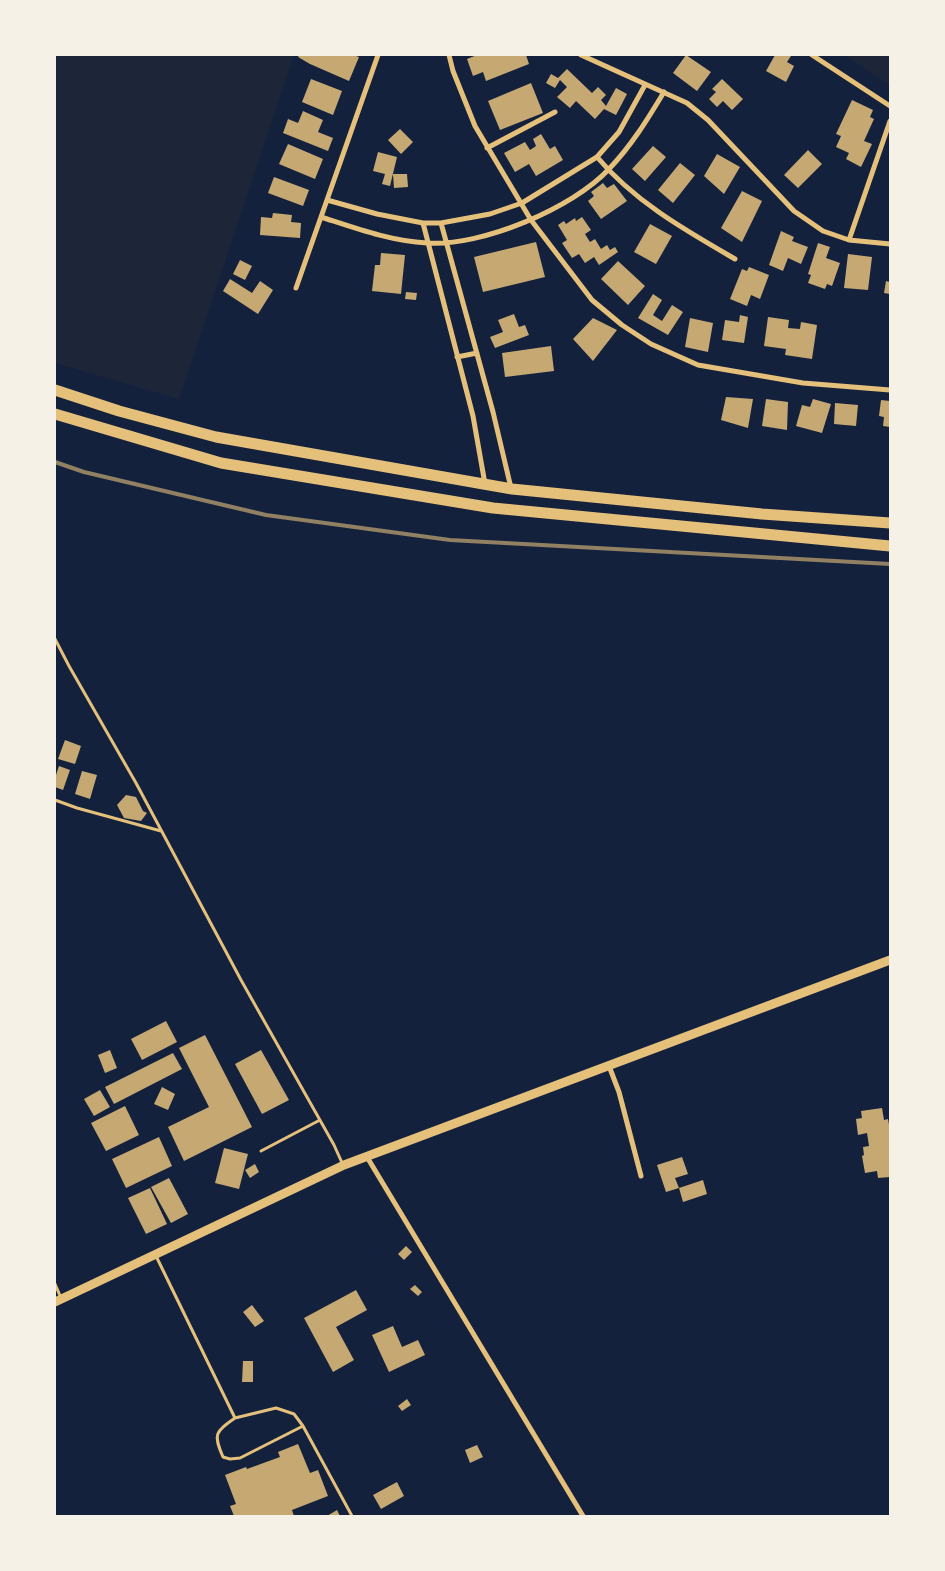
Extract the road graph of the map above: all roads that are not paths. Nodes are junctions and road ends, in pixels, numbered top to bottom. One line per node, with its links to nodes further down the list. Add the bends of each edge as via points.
1 (378, 55): 13 (street)
2 (449, 55): 10 (street, via 475,126)
3 (582, 55): 5 (street)
4 (812, 55): 7 (street)
5 (645, 85): 6 (street); 11 (street, via 619,132)
6 (664, 92): 12 (street, via 638,135); 19 (street, via 687,103 708,120 794,211 823,231)
7 (890, 106)
8 (555, 112): 10 (street)
9 (890, 121): 19 (street)
10 (487, 148): 14 (street)
11 (597, 157): 12 (street); 14 (street)
12 (608, 170): 16 (street, via 575,196); 23 (street, via 646,204)
13 (327, 200): 15 (street); 17 (street)
14 (522, 203): 16 (street); 18 (street, via 490,214)
15 (321, 217): 20 (street, via 372,234); 24 (street)
16 (531, 220): 21 (street, via 488,235); 28 (street, via 592,300 651,344 698,365 803,383)
17 (423, 223): 18 (street); 20 (street)
18 (441, 223): 21 (street)
19 (849, 240): 22 (street)
20 (427, 243): 21 (street); 26 (street)
21 (446, 243): 25 (street)
22 (890, 244)
23 (735, 259)
24 (296, 288)
25 (477, 353): 26 (street); 31 (street)
26 (457, 358): 30 (street, via 473,416)
27 (55, 390): 30 (highway, via 119,411 216,436)
28 (890, 390)
29 (55, 414): 33 (highway, via 221,463 493,508)
30 (485, 484): 31 (highway)
31 (512, 489): 32 (highway, via 762,514)
32 (890, 523)
33 (890, 546)
34 (55, 639): 36 (lane)
35 (55, 800): 36 (lane)
36 (161, 831): 39 (lane)
37 (890, 960): 38 (main road)
38 (609, 1066): 41 (main road); 43 (street)
39 (320, 1120): 40 (lane); 42 (lane)
40 (262, 1151)
41 (367, 1157): 42 (main road); 50 (street)
42 (344, 1165): 44 (main road)
43 (641, 1176)
44 (156, 1256): 46 (main road); 47 (lane)
45 (55, 1284): 46 (lane)
46 (58, 1300)
47 (235, 1418): 48 (lane, via 276,1408 294,1414); 48 (lane, via 220,1428 216,1435 223,1457 230,1459 240,1458)
48 (303, 1426): 49 (lane)
49 (352, 1516)
50 (583, 1516)

